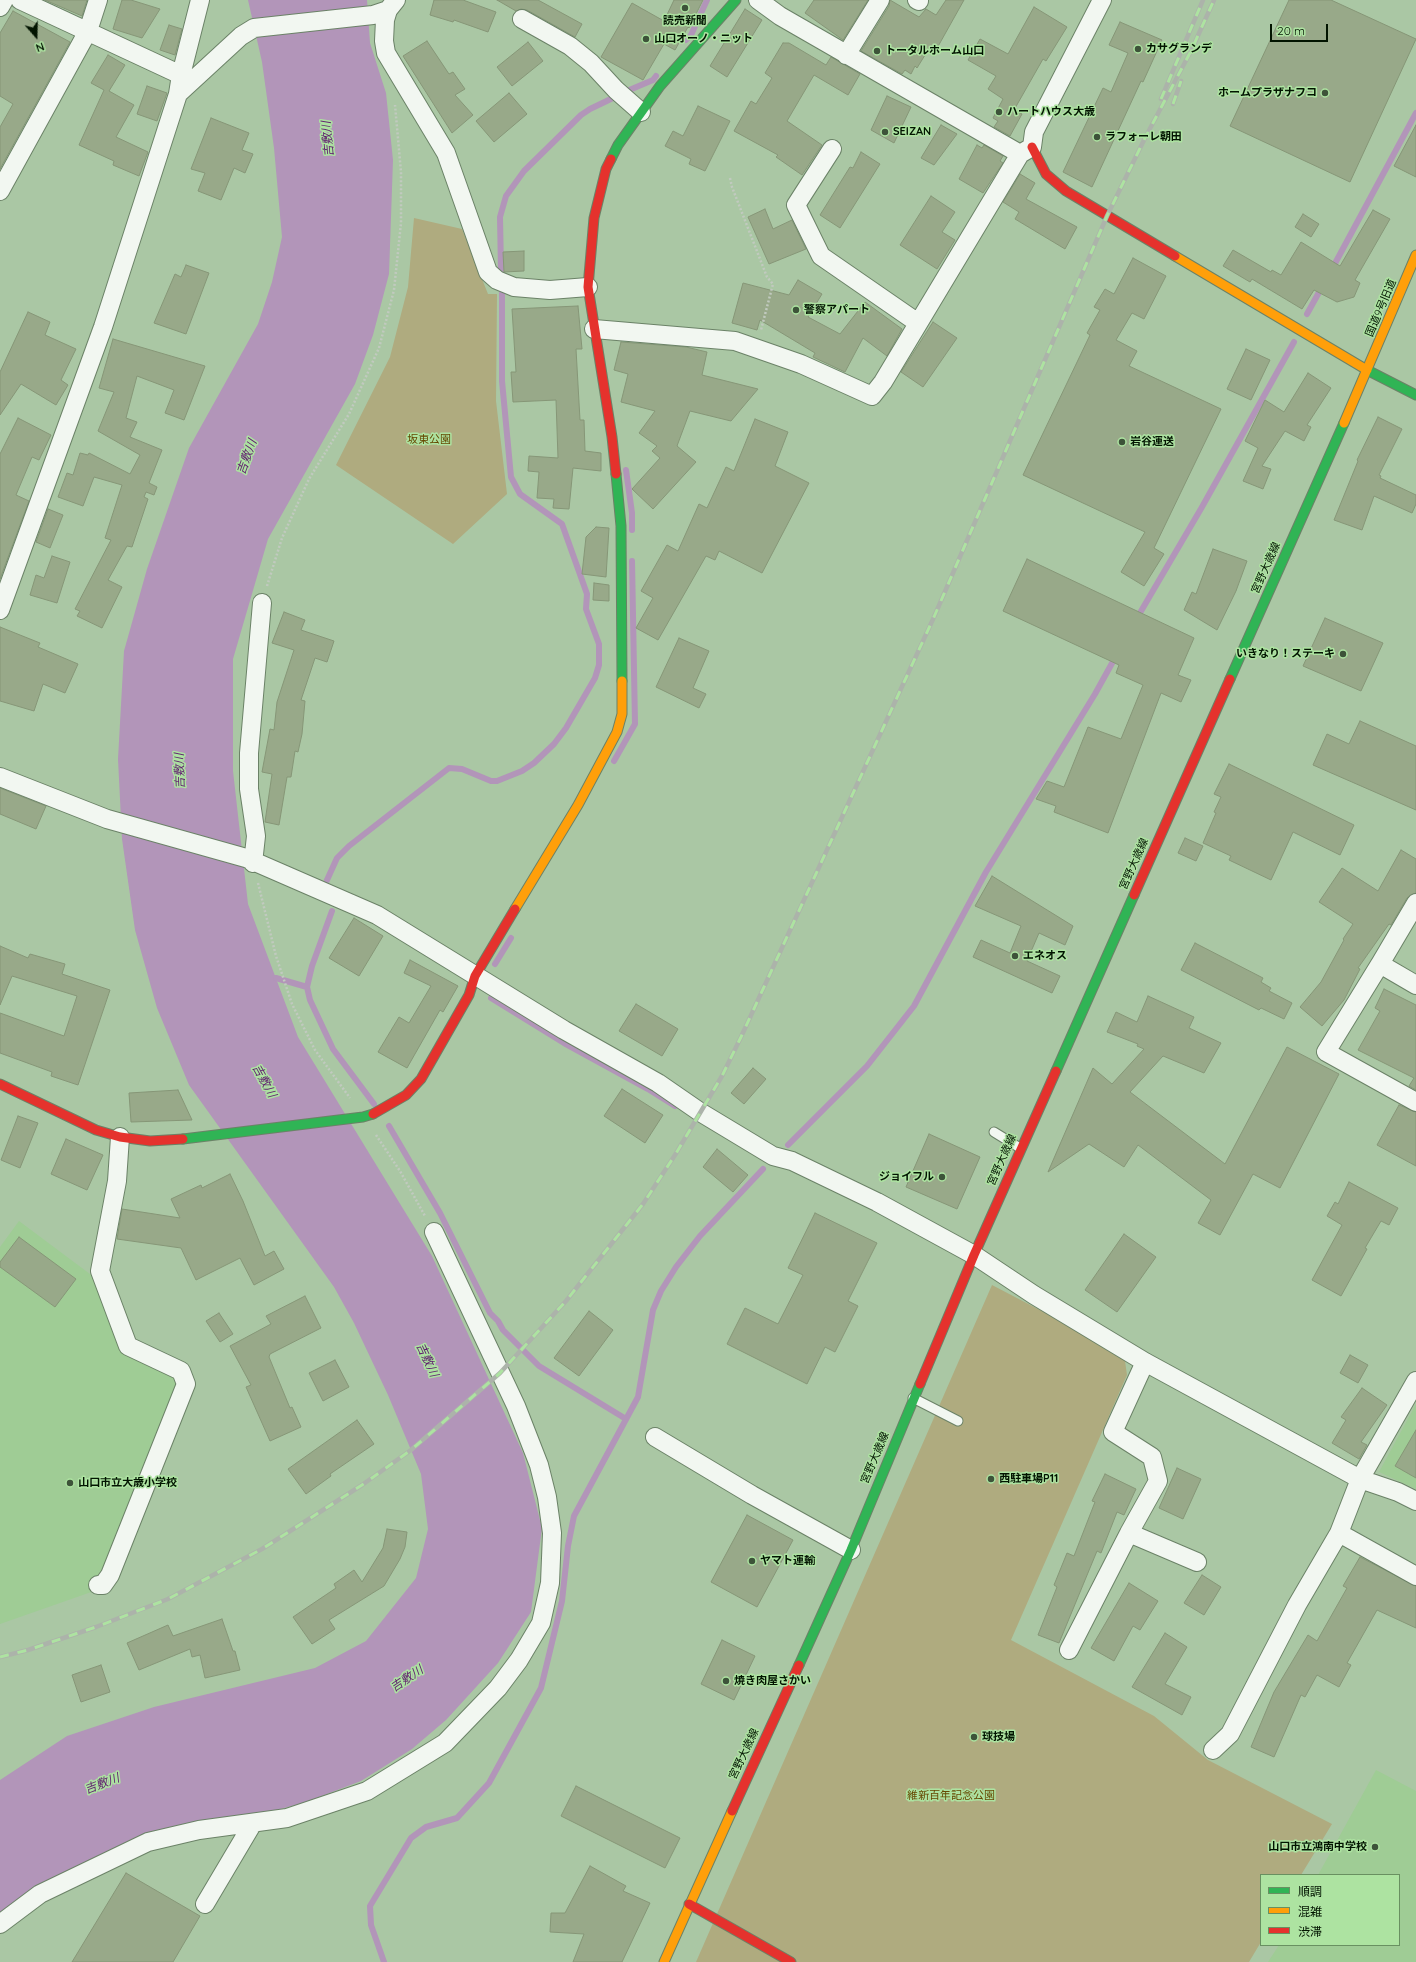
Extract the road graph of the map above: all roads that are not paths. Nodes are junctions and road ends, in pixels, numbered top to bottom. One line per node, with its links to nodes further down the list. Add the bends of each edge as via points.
1 (4, 0): 9 (street)
2 (20, 0): 12 (street)
3 (98, 0): 12 (street)
4 (200, 0): 14 (street)
5 (736, 0): 16 (street)
6 (758, 0): 13 (street)
7 (880, 0): 13 (street)
8 (1102, 0): 18 (street)
9 (0, 7)
10 (386, 9): 15 (street, via 254,28 241,36); 22 (street, via 386,53 446,153 488,272 497,280 514,287 550,290)
11 (522, 19): 16 (street, via 570,46 591,63)
12 (88, 31): 14 (street); 19 (street)
13 (846, 55): 18 (street)
14 (181, 75): 15 (street)
15 (178, 94): 28 (street, via 103,326)
16 (640, 112): 22 (street, via 606,169 594,218)
17 (832, 149): 23 (street, via 796,204 821,256)
18 (1026, 150): 23 (street); 25 (street, via 1046,174 1066,191)
19 (5, 168): 20 (street)
20 (0, 191)
21 (1416, 255): 25 (street, 国道9号旧道)
22 (588, 287): 24 (street)
23 (918, 323): 24 (street, via 872,396 800,364 736,341)
24 (594, 329): 33 (street, via 612,437 621,526 622,714 614,739 578,805)
25 (1367, 370): 26 (street); 39 (street, 宮野大歳線)
26 (1416, 395)
27 (262, 603): 30 (street, via 249,753 249,789 256,836)
28 (0, 610)
29 (0, 777): 30 (street, via 107,819)
30 (250, 861): 33 (street, via 377,915)
31 (1416, 904): 32 (street)
32 (1380, 964): 34 (street); 36 (street, via 1326,1052)
33 (475, 976): 38 (street, via 469,995 421,1079 406,1095 379,1112 363,1117 212,1136 150,1141); 41 (street, via 658,1083 773,1156 792,1161 877,1202)
34 (1416, 985)
35 (0, 1084): 38 (street, via 96,1130)
36 (1416, 1102)
37 (994, 1132): 39 (lane)
38 (120, 1137): 54 (street, via 117,1181 100,1271 128,1346 181,1371 186,1384 110,1575 103,1585)
39 (1020, 1148): 41 (street, 宮野大歳線)
40 (434, 1232): 57 (street, via 516,1406 548,1497 552,1533 550,1584 541,1623 519,1660 498,1688 446,1743 367,1791 287,1818)
41 (974, 1255): 42 (street, via 1034,1295); 44 (street, 宮野大歳線)
42 (1145, 1362): 47 (street); 49 (street, via 1113,1432 1152,1457 1158,1481)
43 (1416, 1381): 47 (street)
44 (913, 1398): 45 (lane); 51 (street, 宮野大歳線)
45 (958, 1421)
46 (655, 1437): 51 (street)
47 (1360, 1479): 48 (street); 50 (street)
48 (1416, 1501)
49 (1129, 1533): 52 (street); 55 (street)
50 (1339, 1534): 53 (street); 56 (street, via 1297,1605 1230,1734)
51 (850, 1550): 59 (street, 宮野大歳線)
52 (1197, 1562)
53 (1416, 1576)
54 (98, 1585)
55 (1069, 1650)
56 (1213, 1750)
57 (253, 1823): 58 (street); 60 (street, via 199,1830 148,1842 40,1894)
58 (205, 1904)
59 (689, 1904): 61 (street, 宮野大歳線); 62 (street)
60 (0, 1924)
61 (664, 1962)
62 (791, 1962)

